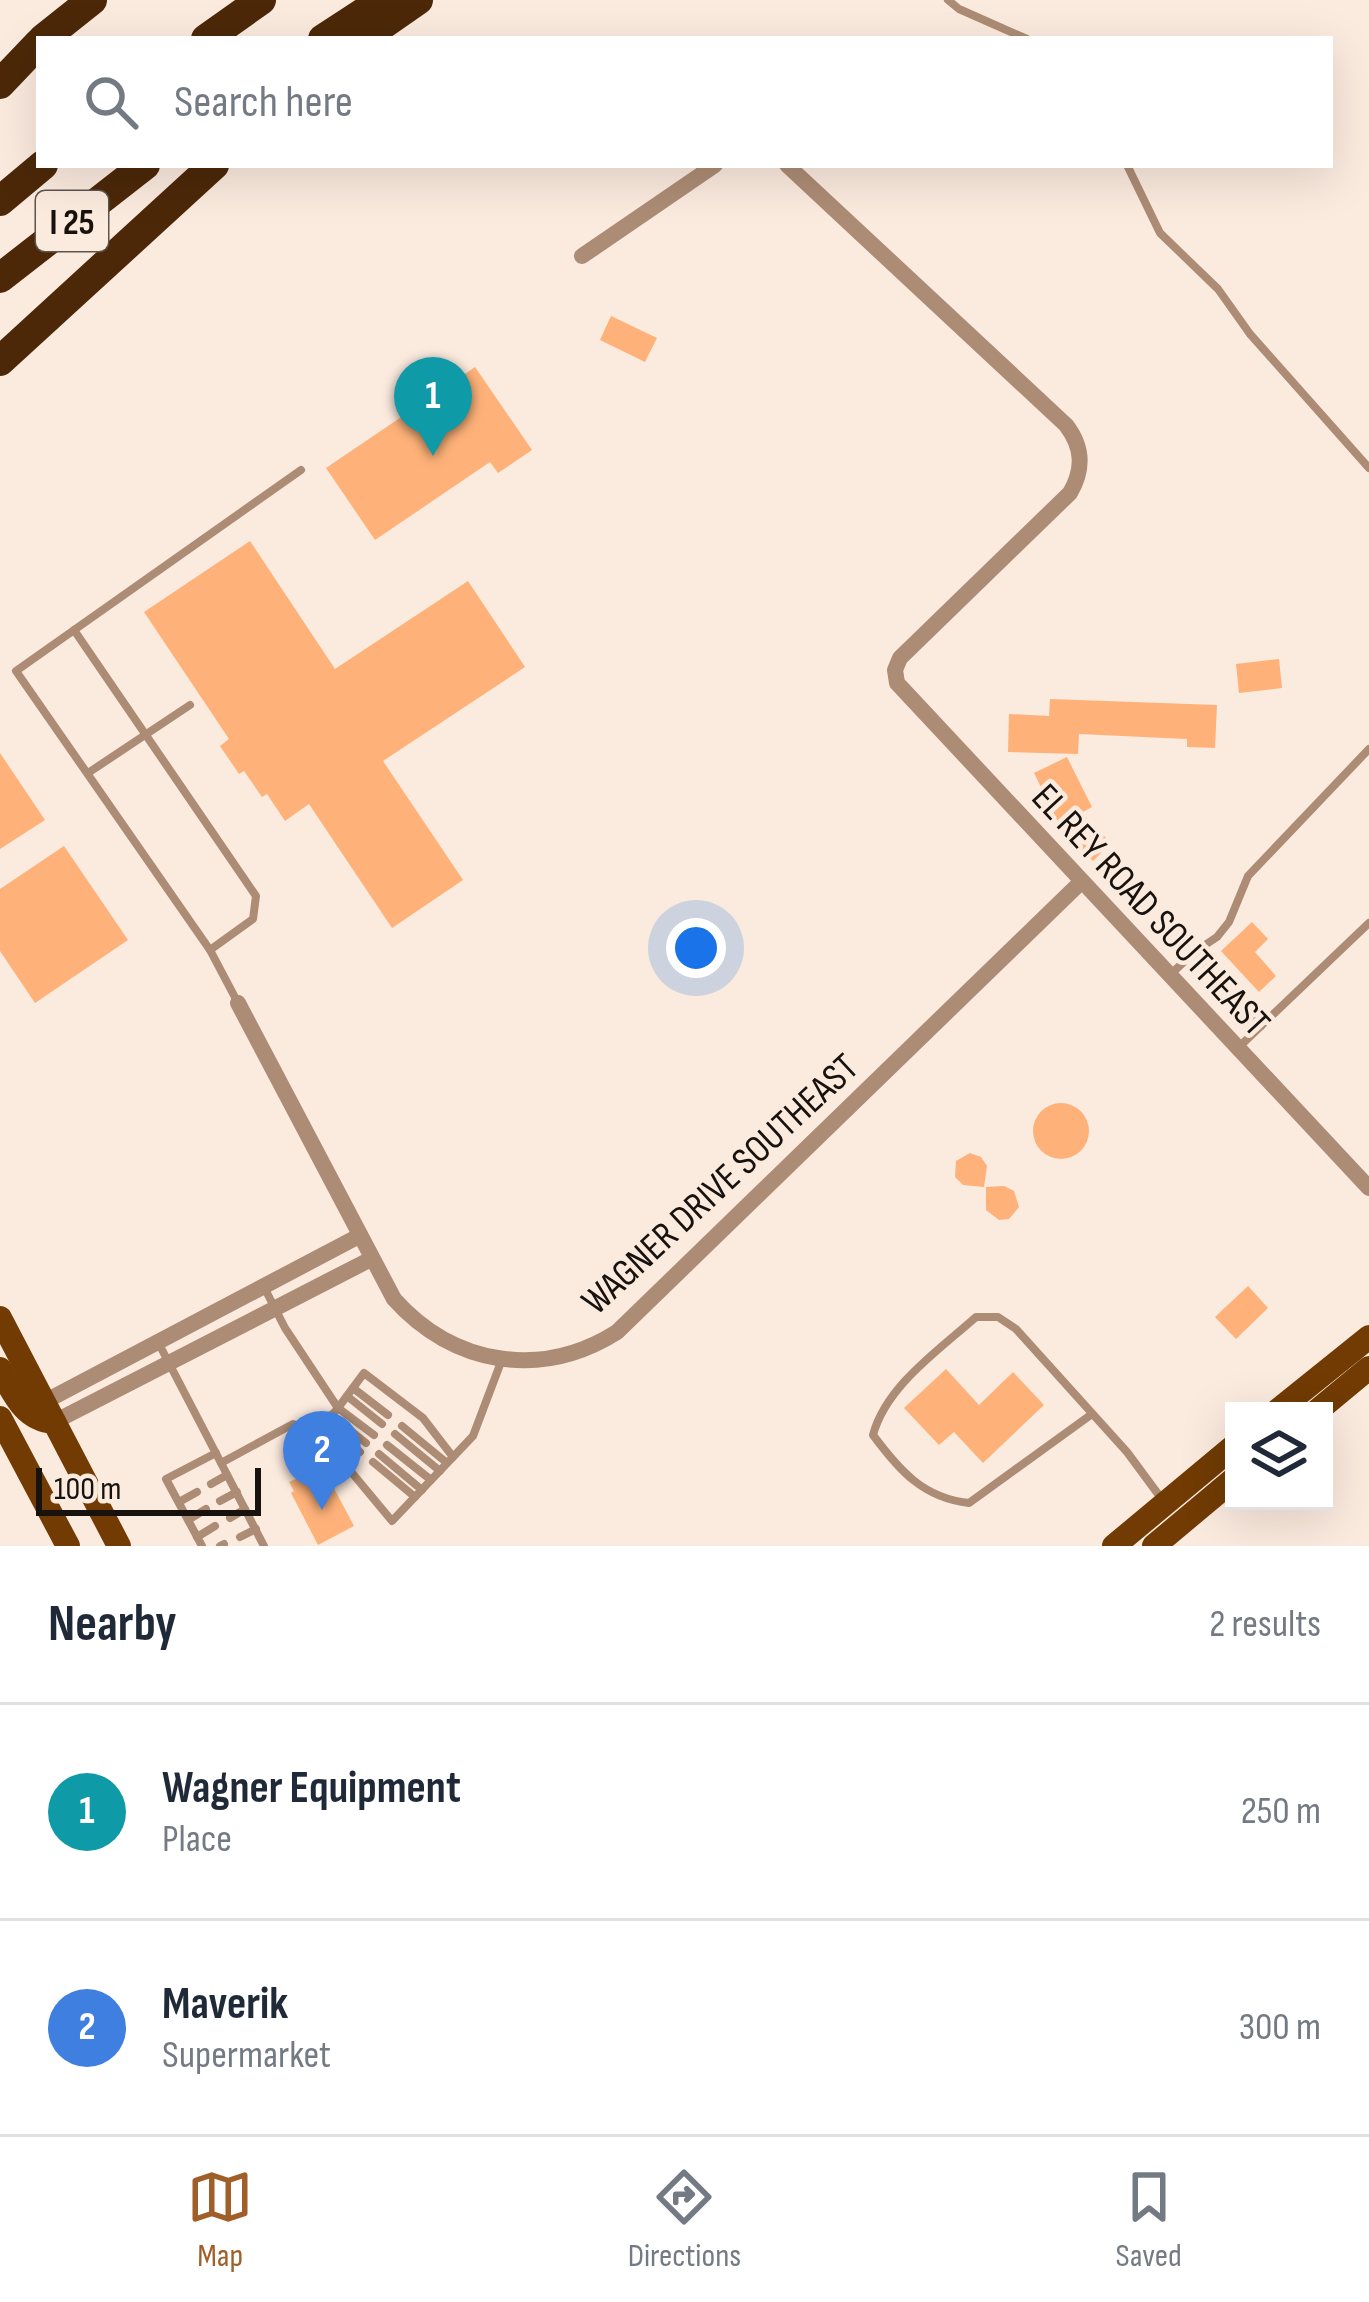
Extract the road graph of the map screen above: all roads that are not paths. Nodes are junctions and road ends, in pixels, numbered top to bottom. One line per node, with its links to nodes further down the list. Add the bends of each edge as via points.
1 (92, 0): 6 (highway)
2 (261, 0): 7 (highway)
3 (382, 0): 8 (highway)
4 (418, 0): 9 (highway)
5 (947, 0): 10 (lane)
6 (47, 36)
7 (210, 36)
8 (328, 36)
9 (366, 36)
10 (1020, 36)
11 (36, 46): 12 (highway)
12 (0, 84)
13 (39, 168): 19 (highway, I 25)
14 (141, 168): 21 (highway, I 25)
15 (211, 168): 22 (highway)
16 (711, 168): 20 (street)
17 (790, 168): 30 (street, EL REY ROAD SOUTHEAST, via 1066,425 1079,448 1070,493 895,670 901,689)
18 (1128, 168): 23 (lane, via 1160,233 1218,289)
19 (0, 201)
20 (582, 256)
21 (0, 278)
22 (0, 361)
23 (1369, 468)
24 (301, 470): 25 (lane)
25 (74, 630): 27 (lane); 29 (lane, via 16,671)
26 (190, 705): 27 (lane)
27 (146, 734): 29 (lane); 32 (lane, via 256,896 249,924)
28 (1369, 749): 33 (lane, via 1248,876 1229,922)
29 (88, 773): 32 (lane)
30 (1081, 881): 34 (street, EL REY ROAD SOUTHEAST); 46 (street, WAGNER DRIVE SOUTHEAST, via 616,1332 570,1355)
31 (1369, 922): 36 (lane)
32 (210, 950): 35 (lane)
33 (1193, 953): 34 (lane); 36 (lane)
34 (1169, 976): 37 (street, EL REY ROAD SOUTHEAST)
35 (238, 1004): 39 (street, WAGNER DRIVE SOUTHEAST)
36 (1261, 1026): 37 (lane)
37 (1238, 1048): 38 (street, EL REY ROAD SOUTHEAST)
38 (1369, 1188)
39 (358, 1236): 40 (street, WAGNER DRIVE SOUTHEAST); 41 (street)
40 (371, 1259): 42 (street); 46 (street, WAGNER DRIVE SOUTHEAST, via 419,1325 466,1352)
41 (264, 1286): 42 (lane); 45 (street)
42 (275, 1308): 47 (street); 56 (lane)
43 (0, 1318): 53 (main road)
44 (1369, 1337): 51 (main road)
45 (158, 1342): 47 (lane); 53 (street)
46 (501, 1360): 65 (lane, via 473,1436)
47 (169, 1363): 53 (street); 63 (lane)
48 (1369, 1368): 52 (main road)
49 (0, 1369): 53 (main road, via 28,1413 40,1421)
50 (350, 1392): 56 (lane); 57 (lane); 65 (lane, via 364,1373 423,1418)
51 (1288, 1402)
52 (1328, 1402)
53 (49, 1412): 85 (main road)
54 (1092, 1414): 54 (lane, via 1016,1329 998,1317 976,1317 890,1400 873,1435 920,1487 969,1503); 75 (lane)
55 (0, 1418): 84 (main road)
56 (328, 1419): 59 (lane); 61 (lane); 63 (lane, via 293,1424); 72 (lane, via 392,1521)
57 (385, 1419)
58 (398, 1430): 65 (lane)
59 (374, 1435)
60 (387, 1445): 67 (lane)
61 (363, 1448)
62 (1225, 1453): 75 (main road)
63 (219, 1458): 66 (lane); 74 (lane, via 166,1479)
64 (376, 1458): 72 (lane)
65 (447, 1464): 67 (lane)
66 (227, 1475): 68 (lane); 71 (lane)
67 (431, 1480): 72 (lane)
68 (212, 1484)
69 (1225, 1487): 88 (main road)
70 (197, 1492): 74 (lane)
71 (236, 1492): 73 (lane); 77 (lane)
72 (418, 1494)
73 (220, 1501)
74 (179, 1502): 79 (lane)
75 (1165, 1504): 87 (main road)
76 (206, 1509): 79 (lane)
77 (245, 1509): 78 (lane); 81 (lane)
78 (230, 1518)
79 (188, 1520): 83 (lane)
80 (215, 1526): 83 (lane)
81 (256, 1529): 82 (lane); 86 (lane)
82 (240, 1537)
83 (200, 1541)
84 (68, 1546)
85 (119, 1546)
86 (264, 1546)
87 (1114, 1546)
88 (1154, 1546)

